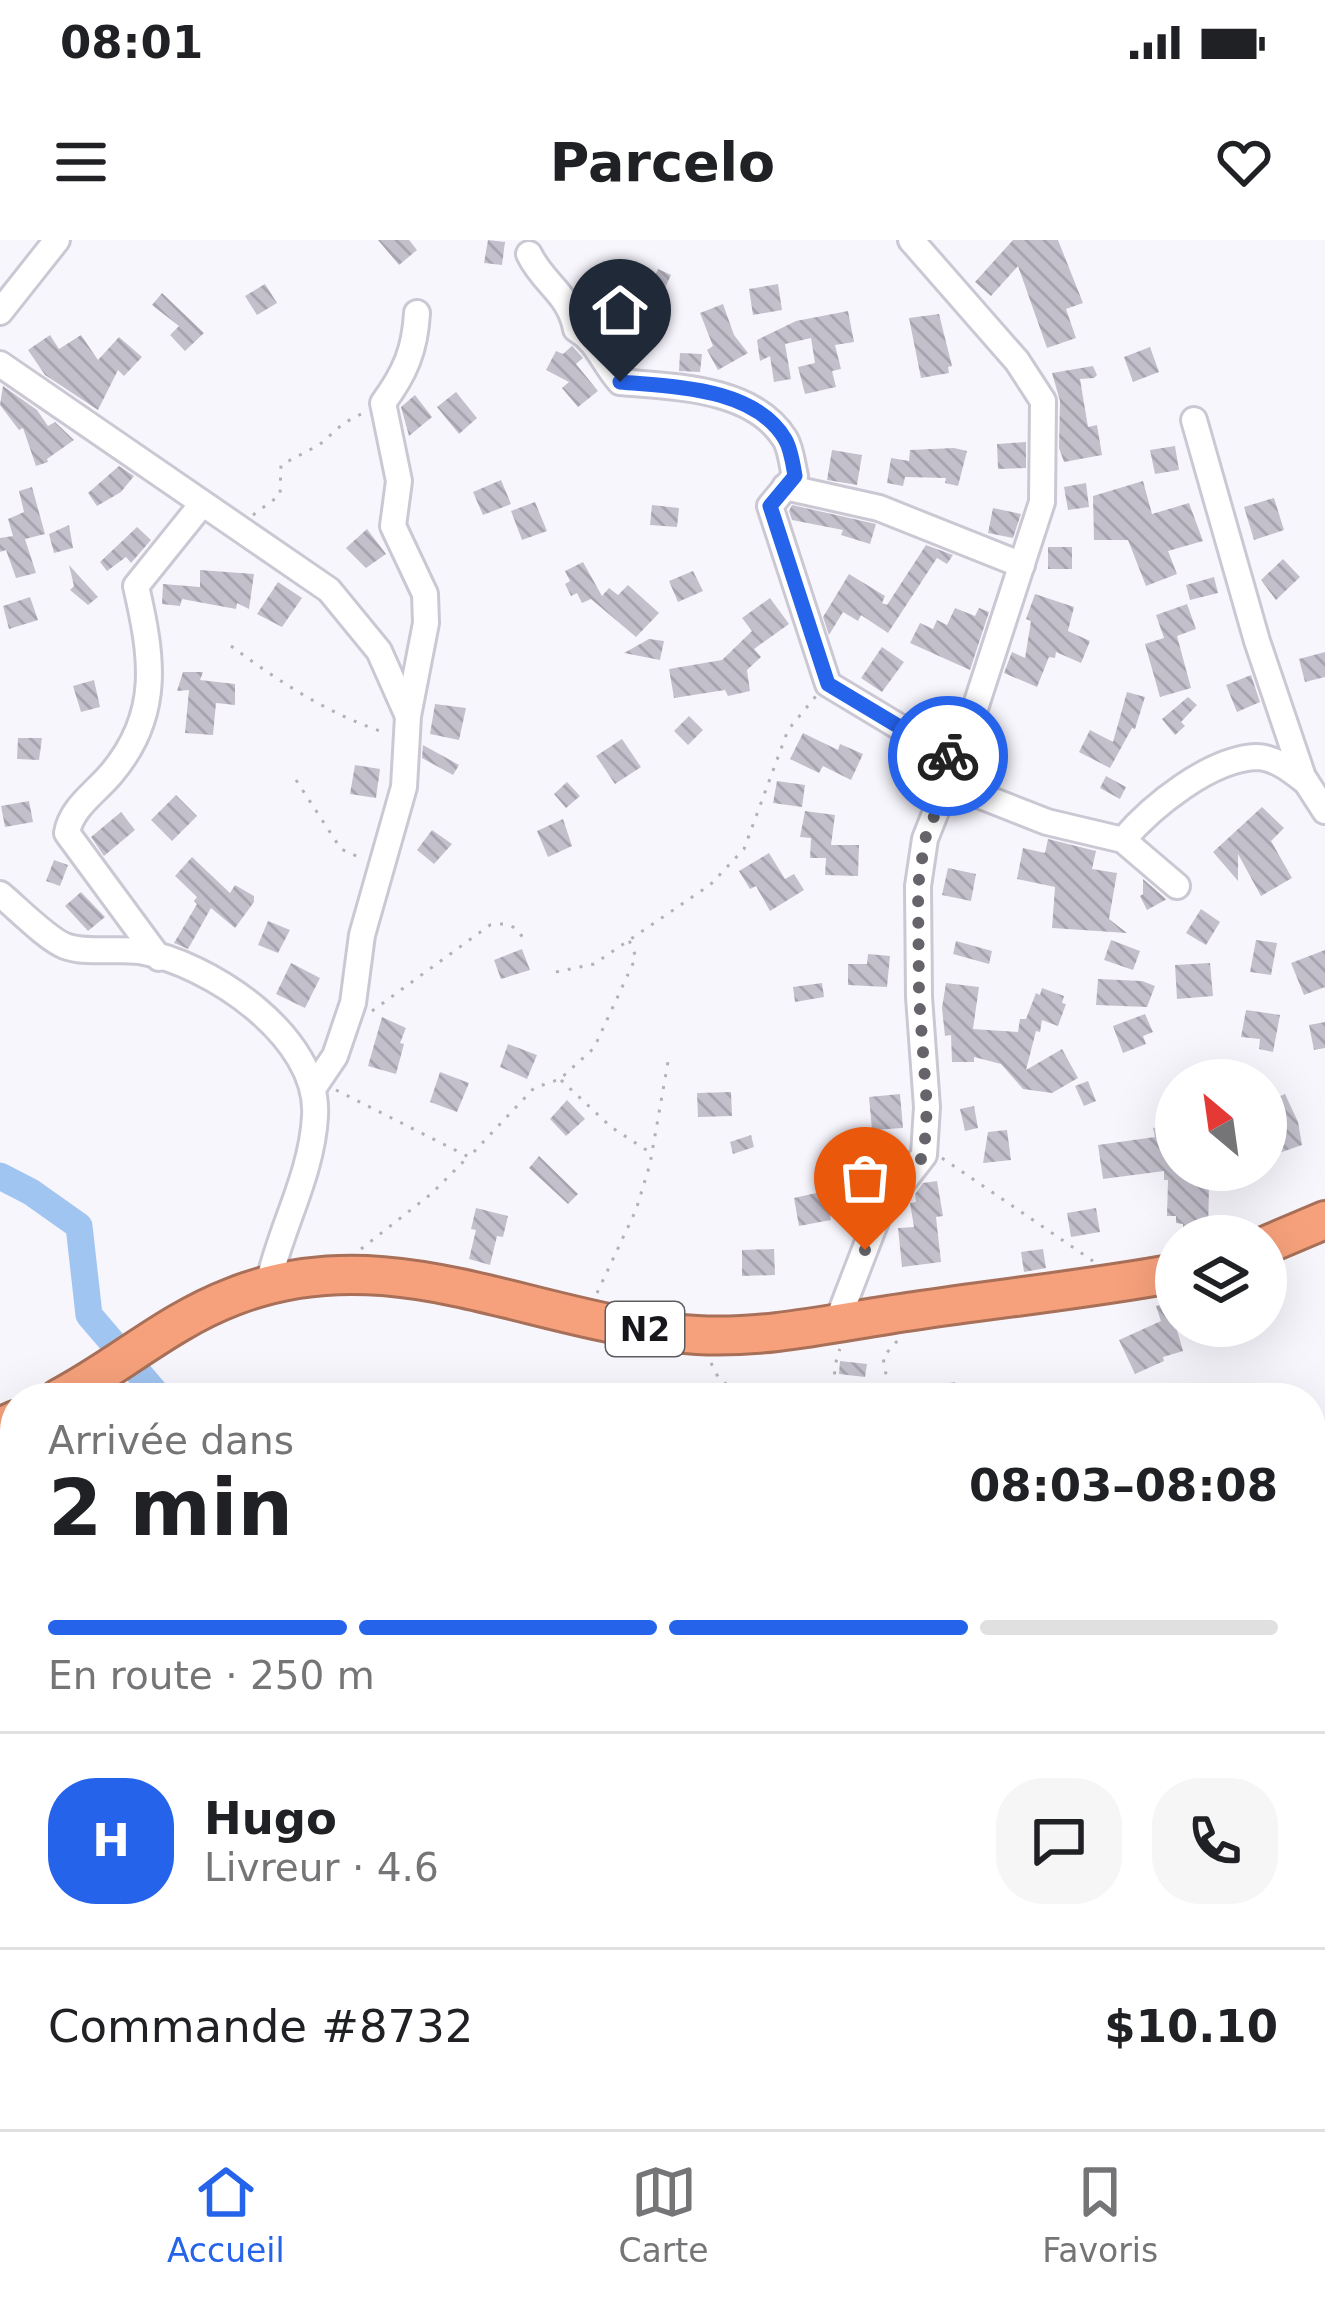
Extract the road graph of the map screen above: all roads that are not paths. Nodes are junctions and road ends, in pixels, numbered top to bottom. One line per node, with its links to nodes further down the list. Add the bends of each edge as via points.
1 (56, 240): 4 (street)
2 (911, 240): 10 (street, via 1043,401 1042,502)
3 (529, 254): 8 (street, via 620,382 719,395 766,417 787,441 795,476)
4 (0, 312)
5 (417, 313): 11 (street, via 406,371 383,403 398,481 393,526 425,594)
6 (0, 364): 9 (street)
7 (1194, 420): 13 (street)
8 (785, 487): 10 (street, via 879,508); 12 (street, via 770,506 828,684)
9 (202, 504): 11 (street, via 329,590 379,651); 18 (street, via 136,586 150,648 149,698 115,770 69,818 67,833)
10 (1022, 566): 12 (street)
11 (407, 728): 19 (street, via 404,787 362,935 353,1003)
12 (952, 772): 15 (street, via 1047,822); 24 (street, via 925,839 918,886 924,1155 879,1213)
13 (1306, 782): 14 (street); 15 (street, via 1259,757 1235,762 1150,808)
14 (1325, 811)
15 (1124, 839): 16 (street)
16 (1177, 886)
17 (0, 894): 18 (street, via 65,946)
18 (159, 958): 19 (street, via 265,1014)
19 (316, 1084): 23 (street, via 301,1184)
20 (1325, 1220): 21 (highway)
21 (1287, 1236)
22 (1155, 1276): 24 (highway, N2)
23 (268, 1285): 24 (highway, N2, via 332,1274 418,1277 696,1335 795,1332); 25 (highway, N2, via 190,1315)
24 (837, 1322)
25 (88, 1383)

